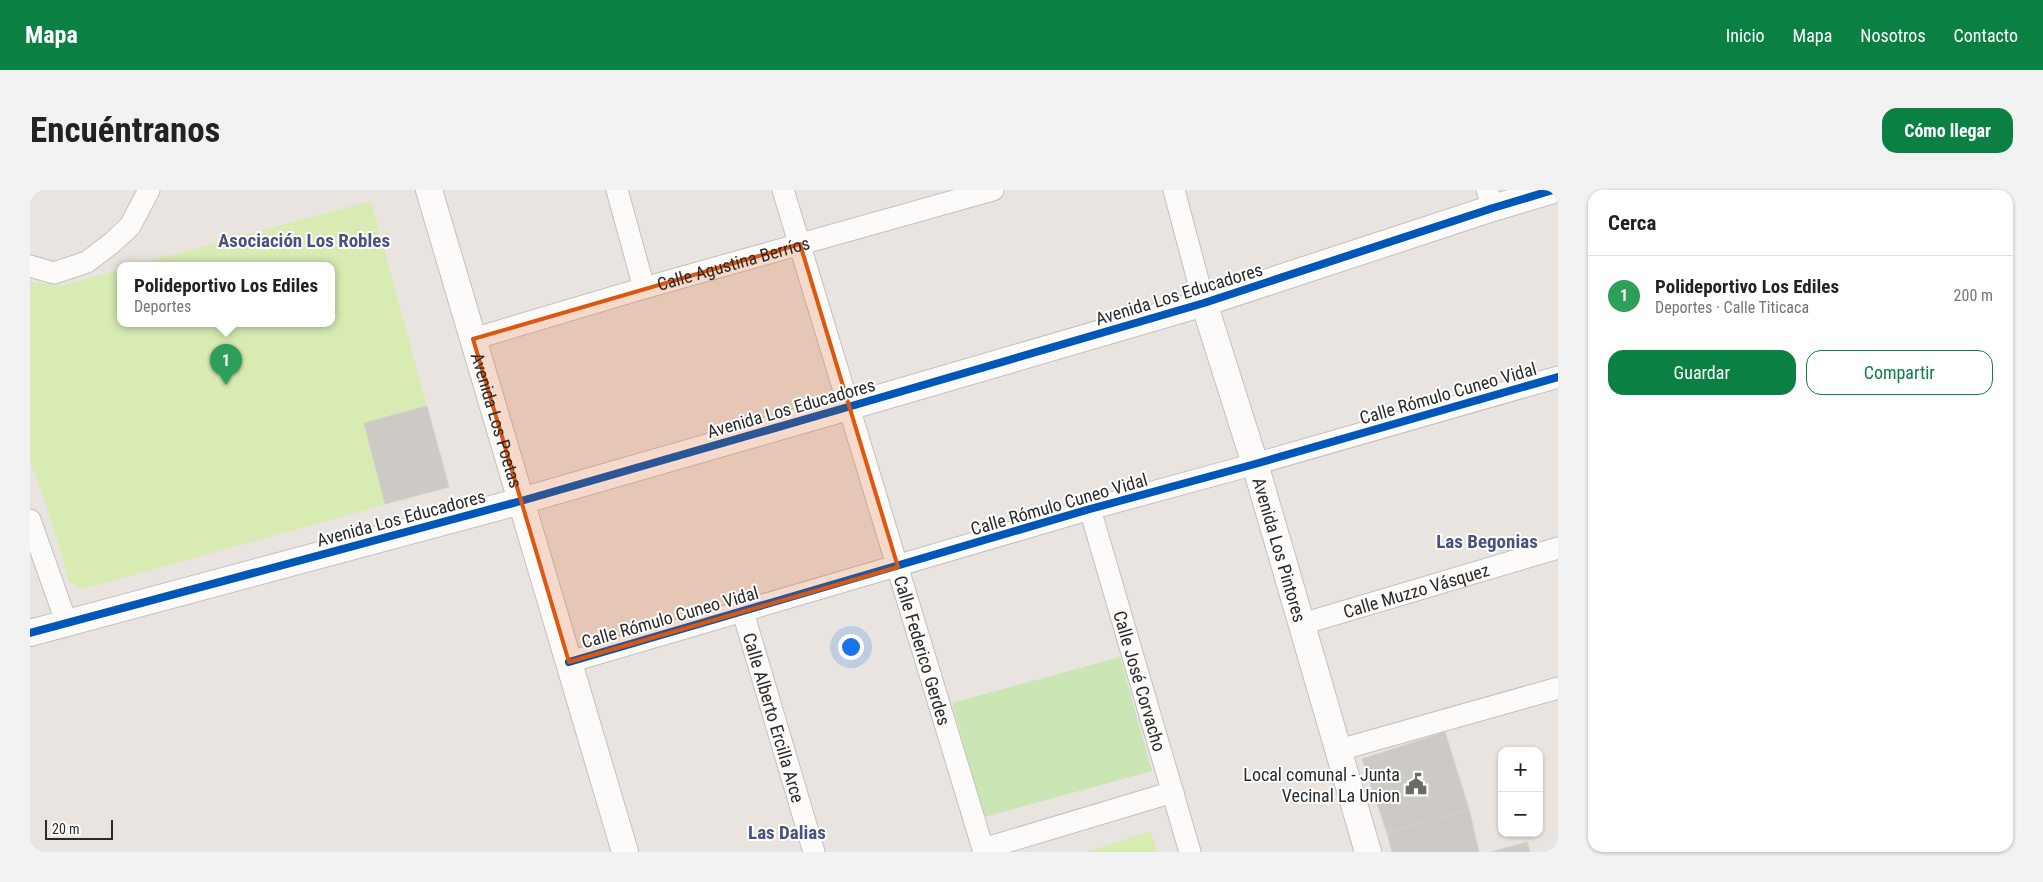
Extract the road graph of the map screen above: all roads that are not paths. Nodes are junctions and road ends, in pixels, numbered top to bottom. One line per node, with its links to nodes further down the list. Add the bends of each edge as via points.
1 (149, 190): 11 (street, via 130,226 87,262 54,272)
2 (429, 190): 14 (street, Avenida Los Poetas)
3 (617, 190): 12 (street)
4 (783, 190): 10 (street, Calle Federico Gerdes)
5 (993, 190): 8 (street, Calle Agustina Berríos)
6 (1174, 190): 13 (street, Avenida Los Pintores)
7 (1553, 190): 9 (street, Avenida Los Educadores)
8 (958, 194): 10 (street, Calle Agustina Berríos)
9 (1490, 199): 13 (street, Avenida Los Educadores)
10 (800, 244): 12 (street, Calle Agustina Berríos); 16 (street, Calle Federico Gerdes)
11 (30, 266)
12 (644, 288): 14 (street, Calle Agustina Berríos)
13 (1204, 303): 16 (street, Avenida Los Educadores); 17 (street, Avenida Los Pintores)
14 (473, 338): 18 (street, Avenida Los Poetas)
15 (1558, 377): 17 (street, Calle Rómulo Cuneo Vidal)
16 (848, 408): 18 (street, Avenida Los Educadores); 22 (street, Calle Federico Gerdes)
17 (1255, 464): 19 (street, Calle Rómulo Cuneo Vidal); 25 (street, Avenida Los Pintores)
18 (521, 501): 24 (street, Avenida Los Educadores); 27 (street, Avenida Los Poetas)
19 (1090, 509): 22 (street, Calle Rómulo Cuneo Vidal); 30 (street, Calle José Corvacho)
20 (30, 520): 24 (street)
21 (1558, 548): 25 (street, Calle Muzzo Vásquez)
22 (898, 567): 23 (street, Calle Rómulo Cuneo Vidal); 31 (street, Calle Federico Gerdes)
23 (743, 612): 27 (street, Calle Rómulo Cuneo Vidal); 33 (street, Calle Alberto Ercilla Arce)
24 (67, 624): 26 (street, Avenida Los Educadores)
25 (1302, 624): 29 (street, Avenida Los Pintores)
26 (30, 633)
27 (569, 662): 32 (street, Avenida Los Poetas)
28 (1558, 688): 29 (street)
29 (1339, 750): 35 (street, Avenida Los Pintores)
30 (1173, 792): 31 (street); 34 (street, Calle José Corvacho)
31 (984, 850)
32 (625, 852)
33 (814, 852)
34 (1190, 852)
35 (1368, 852)

